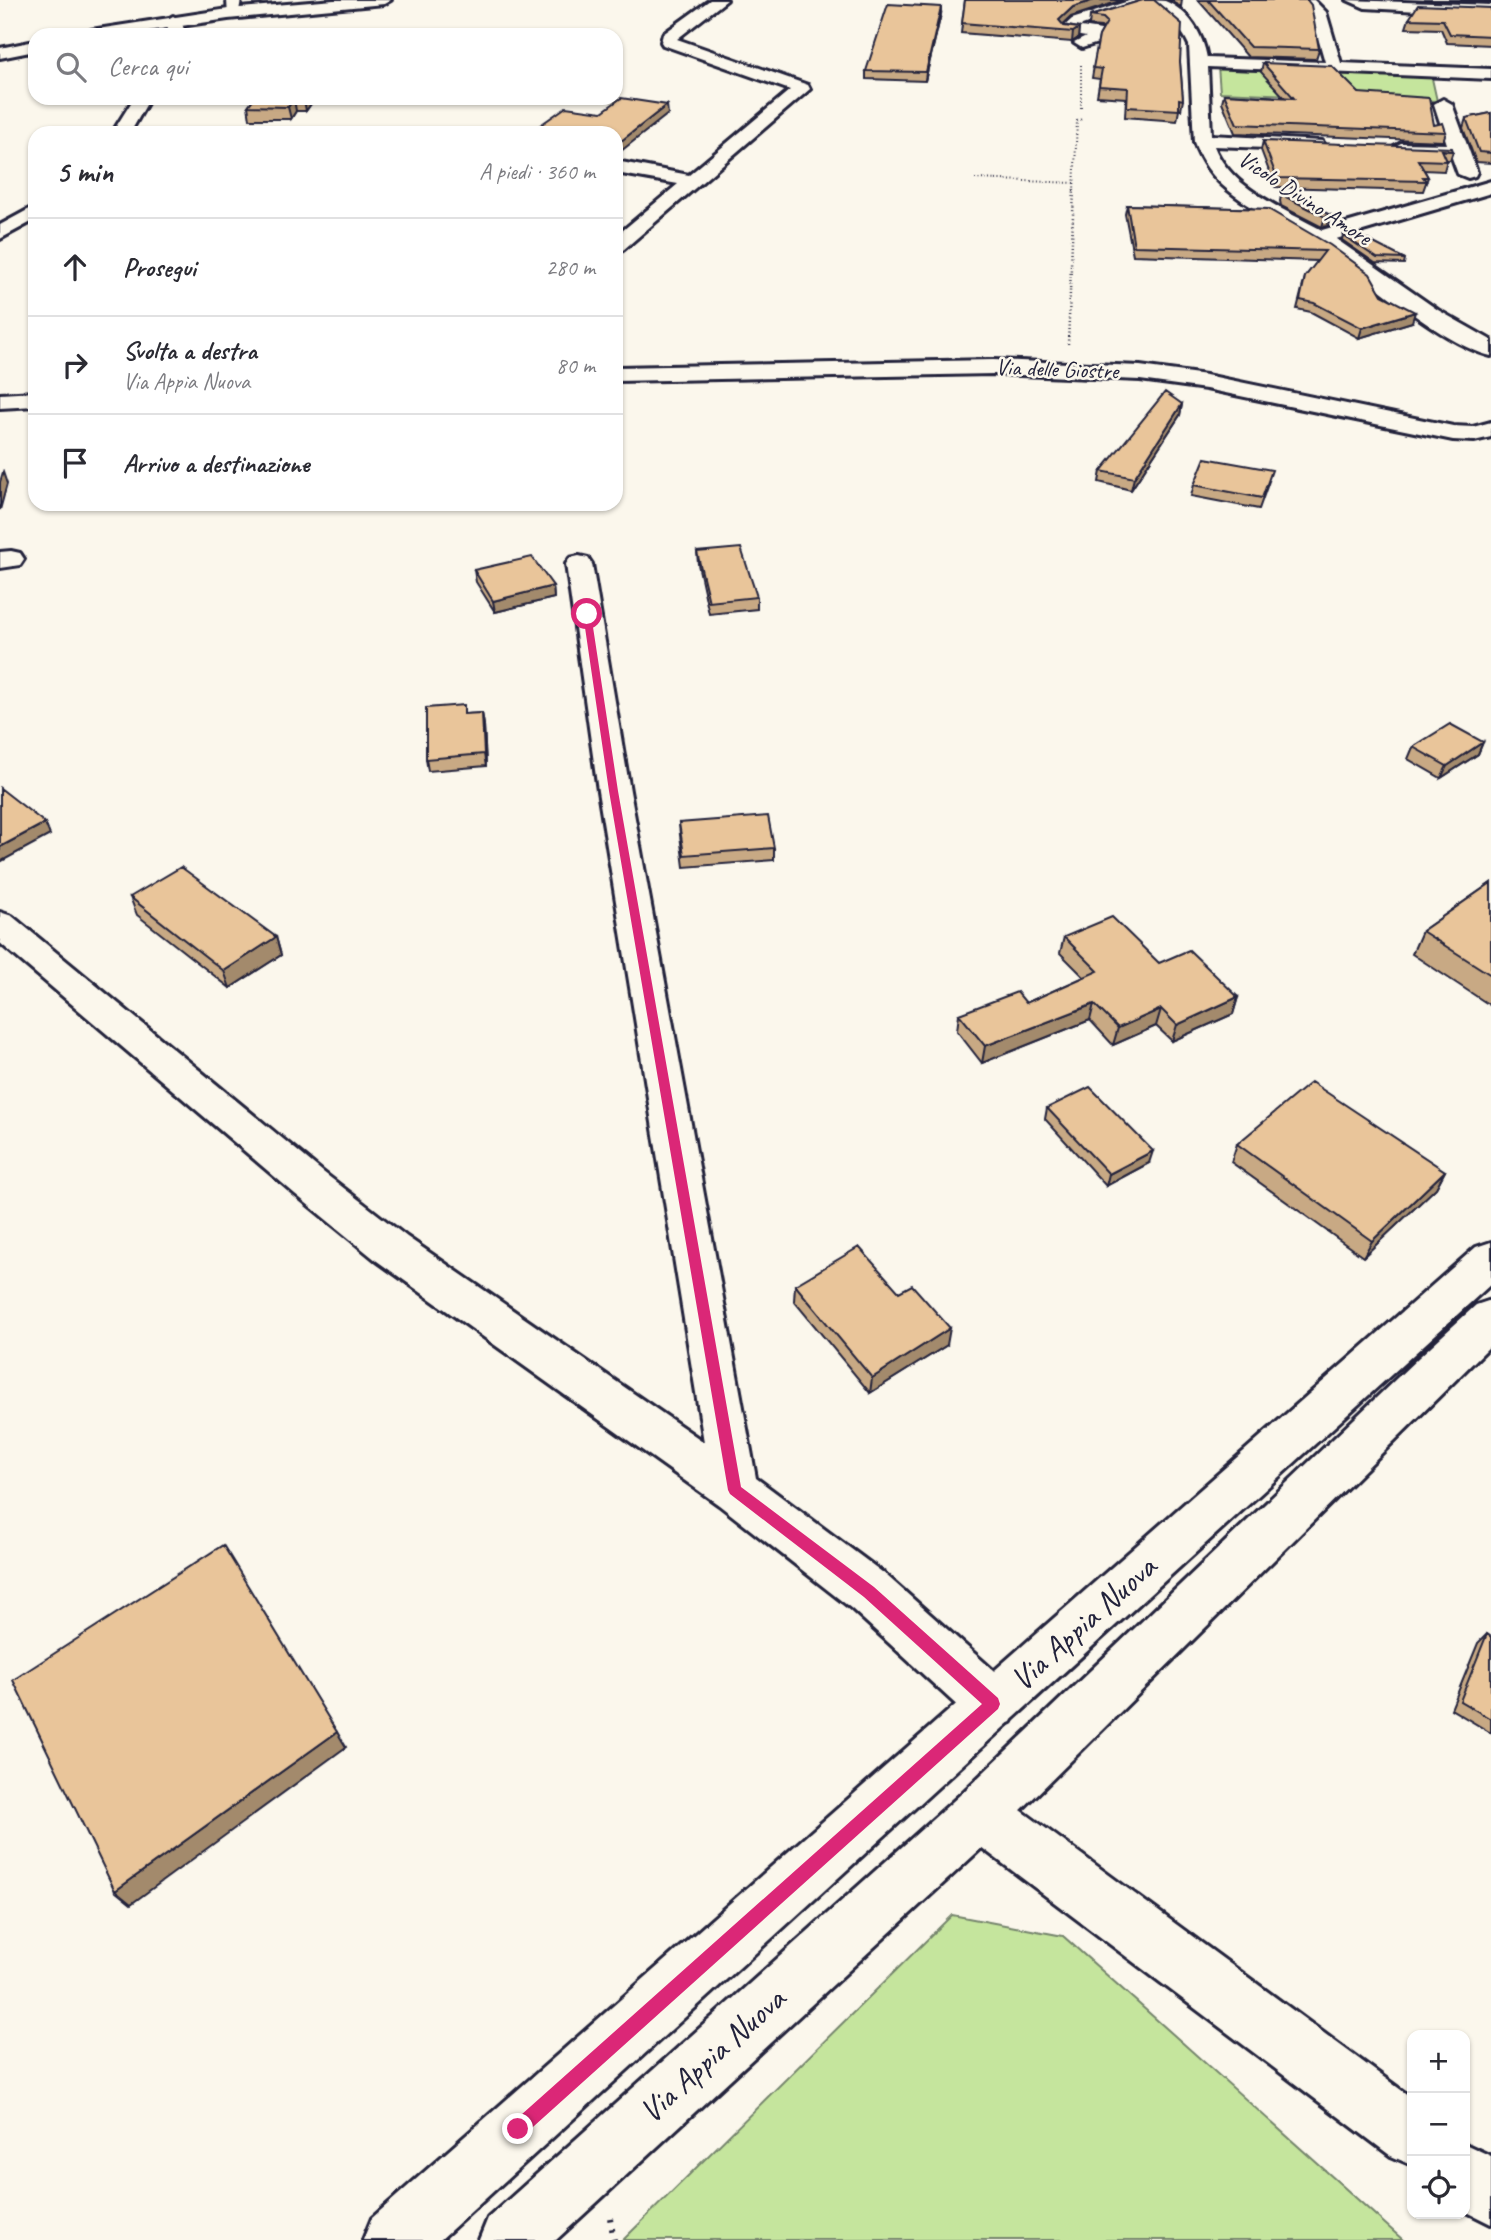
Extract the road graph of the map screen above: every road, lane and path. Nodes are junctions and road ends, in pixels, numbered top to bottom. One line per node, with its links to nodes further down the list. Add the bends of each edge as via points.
1 (384, 0): 7 (street)
2 (720, 0): 27 (street, via 669,37 669,42 802,89)
3 (1146, 0): 10 (street, via 1077,22 1068,30 1095,33 1092,40)
4 (1154, 0): 13 (street, Vicolo Divino Amore, via 1188,28)
5 (1306, 0): 14 (street, via 1318,12)
6 (1354, 0): 8 (street)
7 (233, 7): 9 (street)
8 (1491, 10)
9 (175, 28)
10 (1082, 43): 18 (path)
11 (28, 47): 12 (street)
12 (0, 53)
13 (1198, 62): 14 (street); 21 (street, Vicolo Divino Amore)
14 (1334, 67): 15 (street)
15 (1491, 74)
16 (1443, 104): 24 (street)
17 (138, 105): 20 (street)
18 (1081, 108)
19 (1082, 119): 28 (path, via 1077,121)
20 (125, 126)
21 (1203, 140): 22 (street); 32 (street, Vicolo Divino Amore, via 1226,178)
22 (1338, 145)
23 (1378, 147): 24 (street)
24 (1458, 150): 29 (street, via 1465,170)
25 (623, 168): 27 (street)
26 (975, 179): 28 (path)
27 (693, 181): 33 (street)
28 (1075, 183): 35 (path)
29 (1491, 187): 32 (street)
30 (28, 216): 31 (street)
31 (0, 233)
32 (1321, 237): 34 (street, Vicolo Divino Amore, via 1449,326)
33 (623, 240)
34 (1491, 349)
35 (1067, 369): 36 (street, Via delle Giostre); 39 (street, Via delle Giostre, via 1198,380 1458,433 1479,434)
36 (623, 373)
37 (28, 399): 38 (street)
38 (0, 401)
39 (1491, 429)
40 (579, 564): 44 (street)
41 (0, 924): 44 (street, via 392,1249)
42 (1491, 1259): 45 (street, Via Appia Nuova)
43 (1491, 1318): 46 (street, Via Appia Nuova)
44 (735, 1490): 45 (street, via 869,1592)
45 (993, 1704): 50 (street, Via Appia Nuova)
46 (980, 1813): 47 (street); 51 (street, Via Appia Nuova)
47 (1407, 2130)
48 (1470, 2178): 49 (street)
49 (1491, 2193)
50 (394, 2240)
51 (510, 2240)

